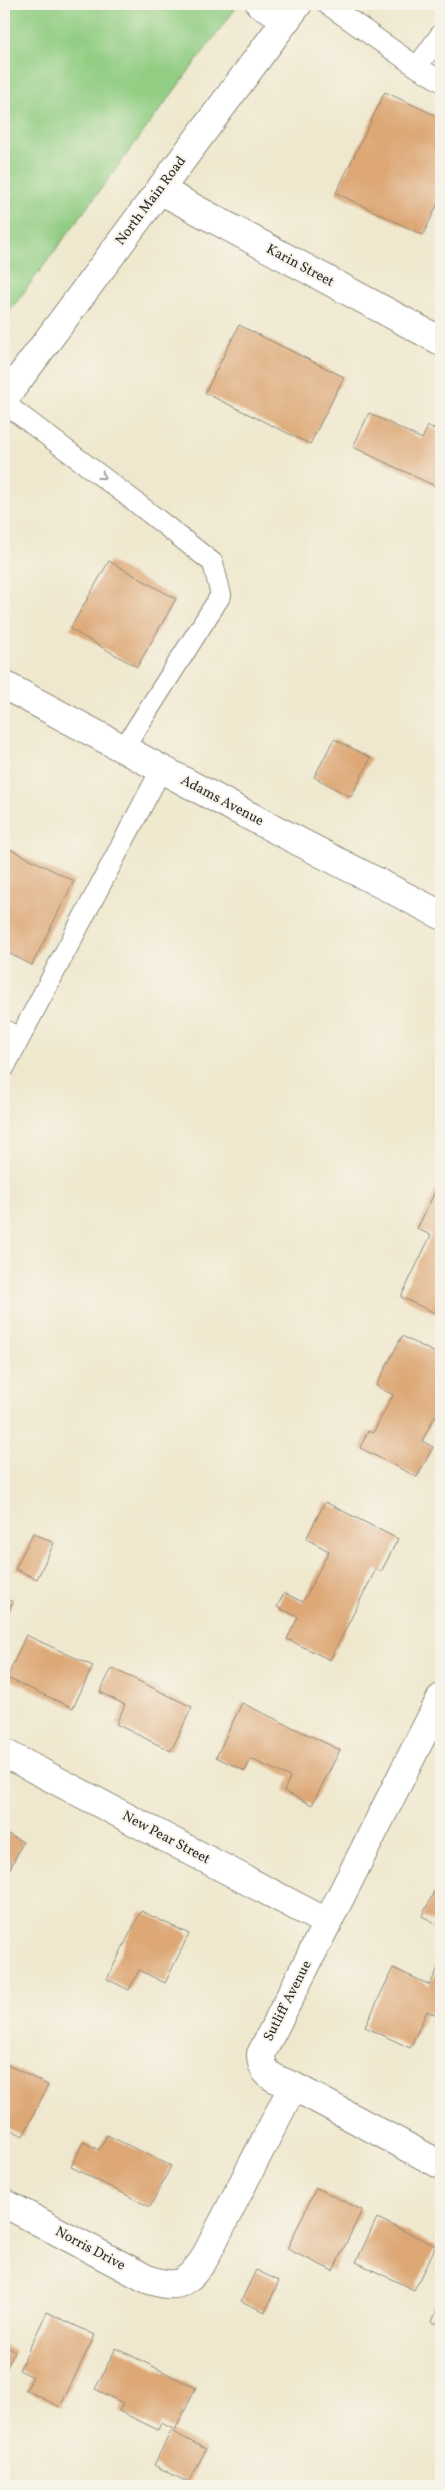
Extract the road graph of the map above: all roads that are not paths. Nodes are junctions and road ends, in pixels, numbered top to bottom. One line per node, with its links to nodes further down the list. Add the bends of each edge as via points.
1 (260, 4): 3 (street)
2 (327, 4): 5 (lane)
3 (293, 11): 7 (street, North Main Road)
4 (441, 34): 5 (lane)
5 (417, 67): 6 (lane)
6 (441, 81)
7 (160, 190): 8 (street, Karin Street); 9 (street, North Main Road)
8 (441, 341)
9 (4, 401): 11 (lane, one-way to 11, via 213,563 221,595)
10 (4, 685): 11 (street, Adams Avenue)
11 (124, 748): 12 (street, Adams Avenue)
12 (162, 768): 13 (street, Adams Avenue); 14 (lane)
13 (441, 915)
14 (12, 1034): 15 (lane)
15 (4, 1068)
16 (441, 1698): 18 (street, Sutliff Avenue)
17 (4, 1753): 18 (street, New Pear Street)
18 (328, 1923): 19 (street, Sutliff Avenue, via 261,2054 266,2074)
19 (293, 2086): 20 (street); 21 (street, Norris Drive, via 202,2261 191,2277 179,2285 163,2285 147,2279)
20 (441, 2165)
21 (4, 2203)

